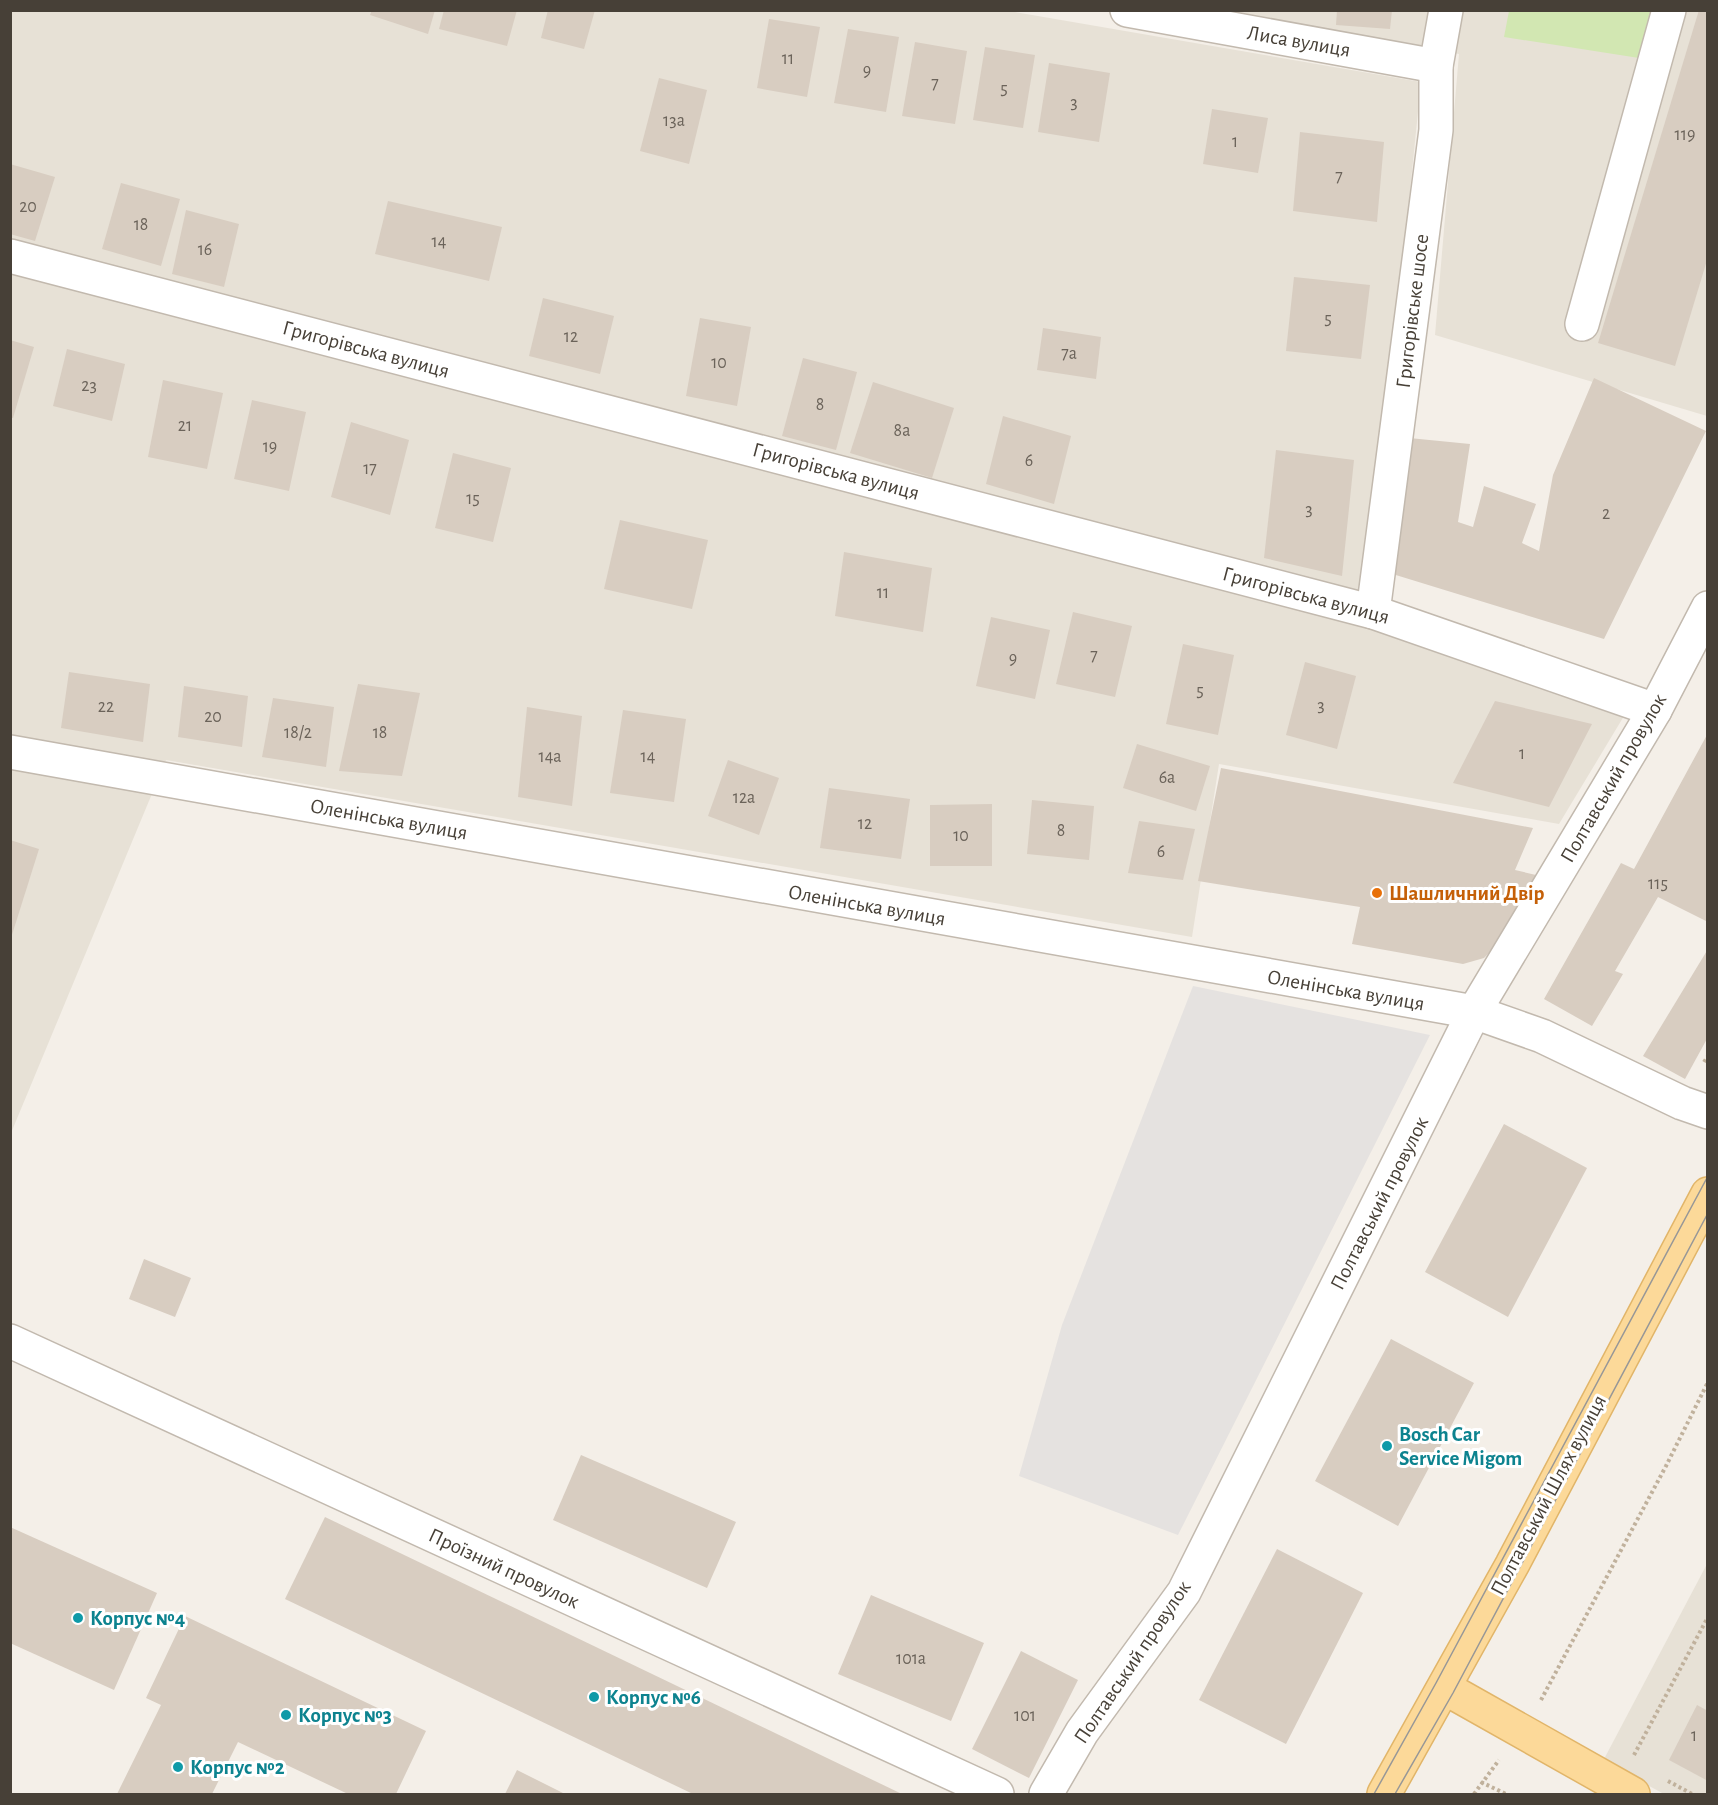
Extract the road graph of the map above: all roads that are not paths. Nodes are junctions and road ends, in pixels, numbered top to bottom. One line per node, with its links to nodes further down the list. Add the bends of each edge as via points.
1 (1127, 10): 4 (street, Лиса вулиця)
2 (1446, 10): 4 (street, Григорівське шосе)
3 (1669, 10): 6 (street)
4 (1436, 66): 8 (street, Григорівське шосе, via 1436,130)
5 (10, 256): 8 (street, Григорівська вулиця)
6 (1582, 324)
7 (1707, 608): 9 (street, Полтавський провулок)
8 (1373, 612): 9 (street, Григорівська вулиця)
9 (1655, 710): 11 (street, Полтавський провулок)
10 (10, 752): 11 (street, Оленінська вулиця)
11 (1474, 1012): 12 (street, Оленінська вулиця, via 1542,1036); 18 (street, Полтавський провулок, via 1184,1592 1082,1732)
12 (1707, 1112)
13 (1707, 1194): 15 (main road, Полтавський Шлях вулиця)
14 (10, 1341): 17 (street, Проїзний провулок)
15 (1445, 1688): 16 (main road); 19 (main road, Полтавський Шлях вулиця)
16 (1625, 1790)
17 (997, 1794)
18 (1046, 1794)
19 (1384, 1794)

